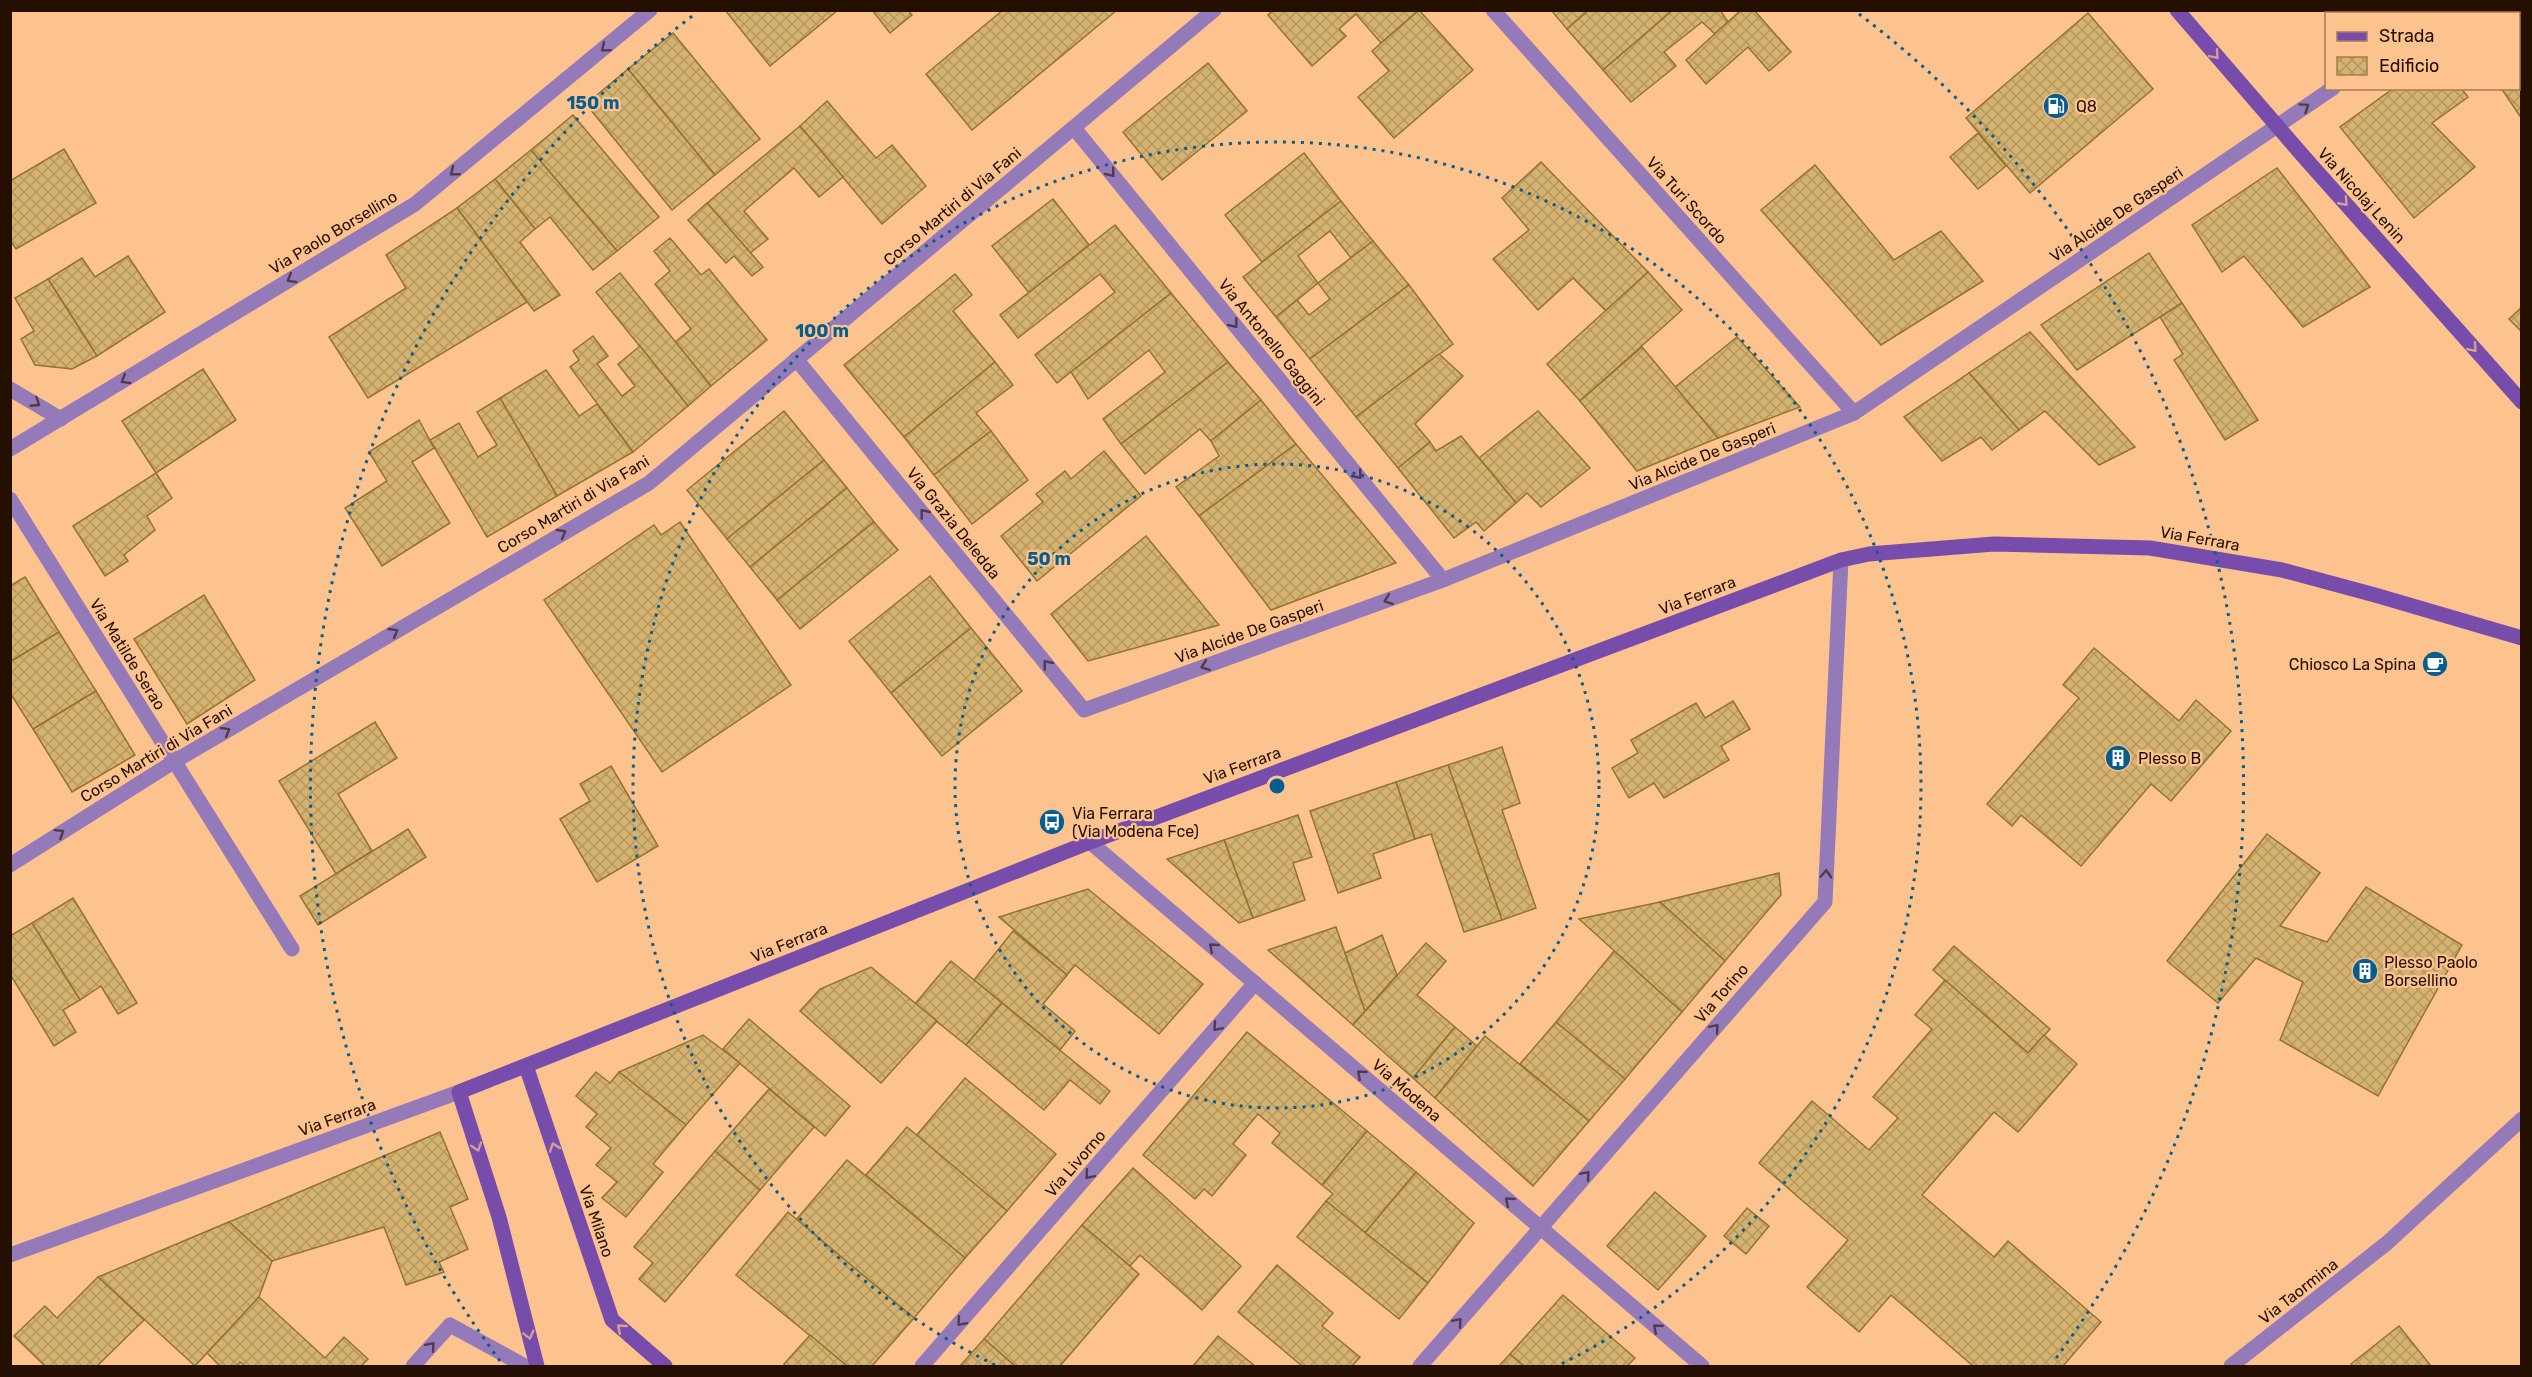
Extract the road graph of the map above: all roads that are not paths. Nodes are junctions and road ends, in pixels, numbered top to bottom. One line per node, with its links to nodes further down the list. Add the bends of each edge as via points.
1 (650, 10): 12 (street, Via Paolo Borsellino, one-way to 12, via 415,204)
2 (1214, 10): 7 (street, Corso Martiri di Via Fani)
3 (1493, 10): 11 (street, Via Turi Scordo)
4 (2177, 10): 6 (street, Via Nicolaj Lenin, one-way to 6)
5 (2330, 90): 6 (street, Via Alcide De Gasperi, one-way to 5)
6 (2277, 126): 10 (street, Via Nicolaj Lenin, one-way to 10); 11 (street, Via Alcide De Gasperi)
7 (1074, 128): 8 (street, Corso Martiri di Via Fani); 16 (street, Via Antonello Gaggini, one-way to 16)
8 (796, 359): 18 (street, Via Grazia Deledda, one-way to 8); 19 (street, Corso Martiri di Via Fani, one-way to 8, via 649,483)
9 (10, 389): 12 (street, one-way to 12)
10 (2522, 402)
11 (1854, 413): 16 (street, Via Alcide De Gasperi)
12 (61, 419): 13 (street, Via Paolo Borsellino)
13 (10, 449)
14 (10, 499): 19 (street, Via Matilde Serao)
15 (1841, 560): 17 (street, Via Ferrara, via 1869,554 1994,544 2150,548 2282,570); 20 (street, Via Ferrara); 27 (street, Via Torino, one-way to 15, via 1825,902)
16 (1443, 580): 18 (street, Via Alcide De Gasperi, one-way to 18)
17 (2522, 638)
18 (1084, 710)
19 (175, 761): 21 (street, Corso Martiri di Via Fani, one-way to 19); 22 (street, Via Matilde Serao)
20 (1090, 842): 23 (street, Via Modena, one-way to 20); 24 (street, Via Ferrara)
21 (10, 865)
22 (292, 949)
23 (1255, 983): 27 (street, Via Modena, one-way to 23); 33 (street, Via Livorno, one-way to 33)
24 (526, 1066): 25 (street, Via Ferrara); 32 (street, Via Milano, one-way to 24, via 612,1320)
25 (459, 1092): 28 (street, Via Ferrara); 31 (street, one-way to 31, via 499,1217)
26 (2522, 1119): 36 (street, Via Taormina, via 2387,1243)
27 (1540, 1227): 34 (street, Via Torino, one-way to 27); 35 (street, Via Modena, one-way to 27)
28 (10, 1255)
29 (413, 1366): 30 (street, one-way to 30, via 450,1324)
30 (525, 1366)
31 (537, 1366)
32 (665, 1366)
33 (922, 1366)
34 (1420, 1366)
35 (1702, 1366)
36 (2231, 1366)

